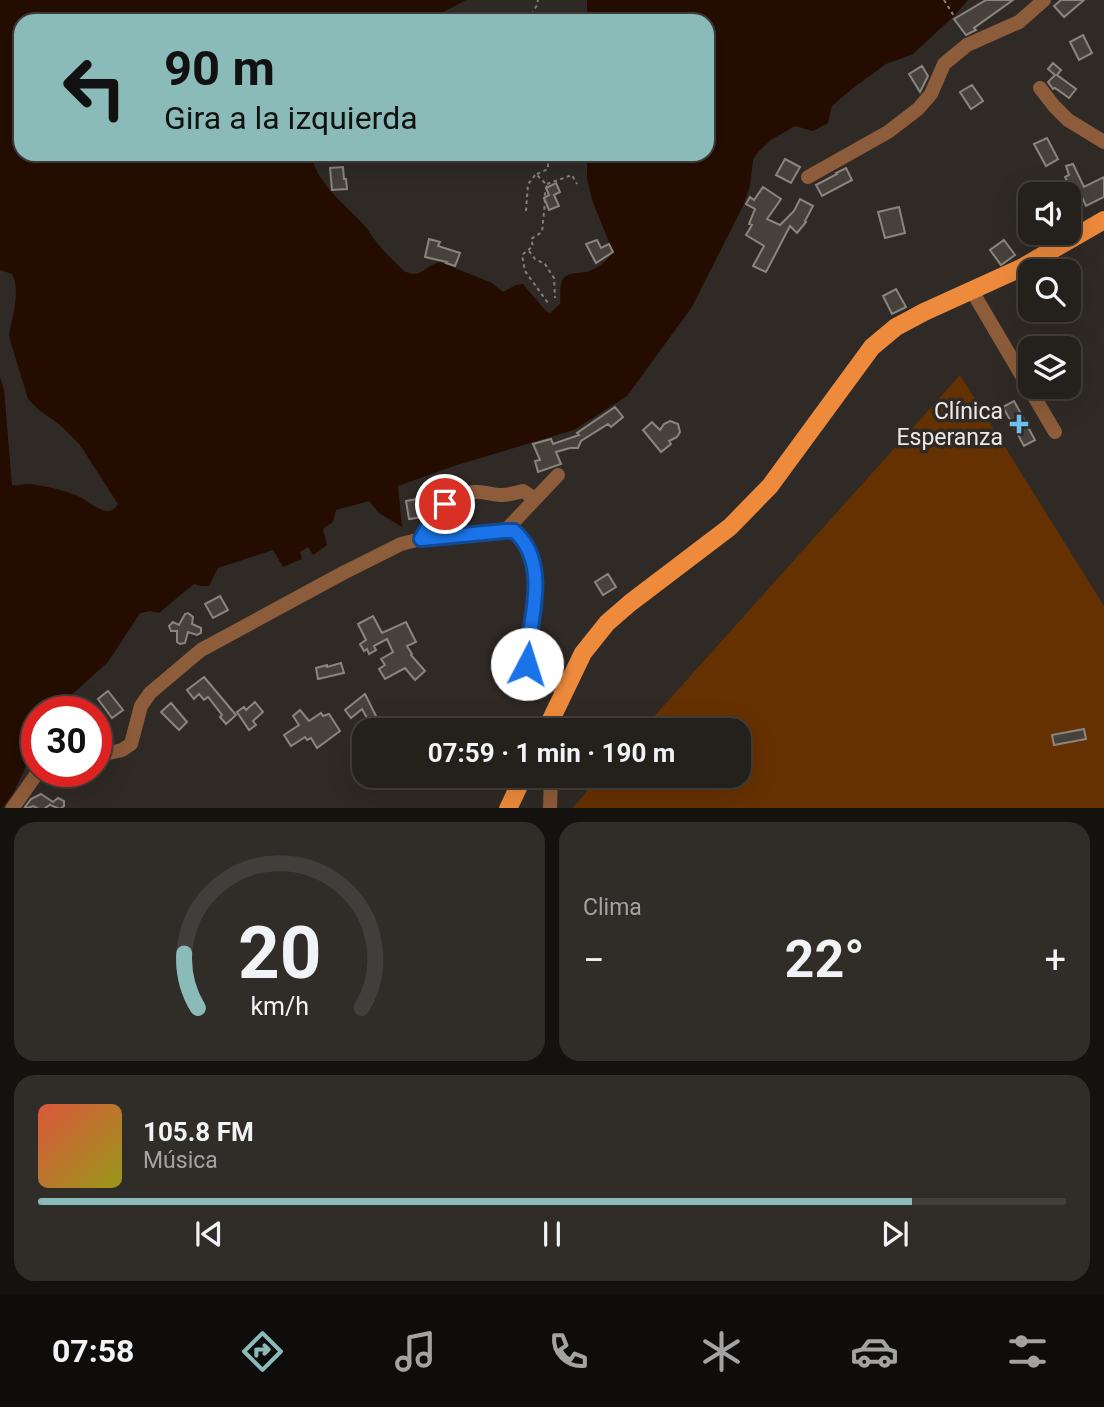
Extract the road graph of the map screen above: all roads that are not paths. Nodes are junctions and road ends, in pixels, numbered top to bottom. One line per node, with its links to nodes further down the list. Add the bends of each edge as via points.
1 (1044, 0): 4 (street, via 1019,22 967,45 944,64 931,94 888,132)
2 (1040, 88): 3 (street, via 1068,120)
3 (1104, 142)
4 (808, 177)
5 (1104, 220): 6 (main road)
6 (972, 291): 7 (street); 12 (main road, via 896,327 872,347 770,486 730,527 607,623 583,653)
7 (1055, 432)
8 (558, 475): 9 (street)
9 (535, 499): 10 (street); 11 (street, via 523,491 465,493 445,504)
10 (505, 531): 11 (street); 12 (street, via 522,537 535,566 527,664 531,671)
11 (421, 539): 14 (street, via 343,573 201,650 150,693 141,706 131,744)
12 (565, 690): 13 (main road)
13 (552, 718)
14 (112, 752)
15 (27, 787): 18 (street)
16 (518, 788): 19 (main road)
17 (551, 788): 20 (street)
18 (12, 808)
19 (508, 808)
20 (550, 808)

